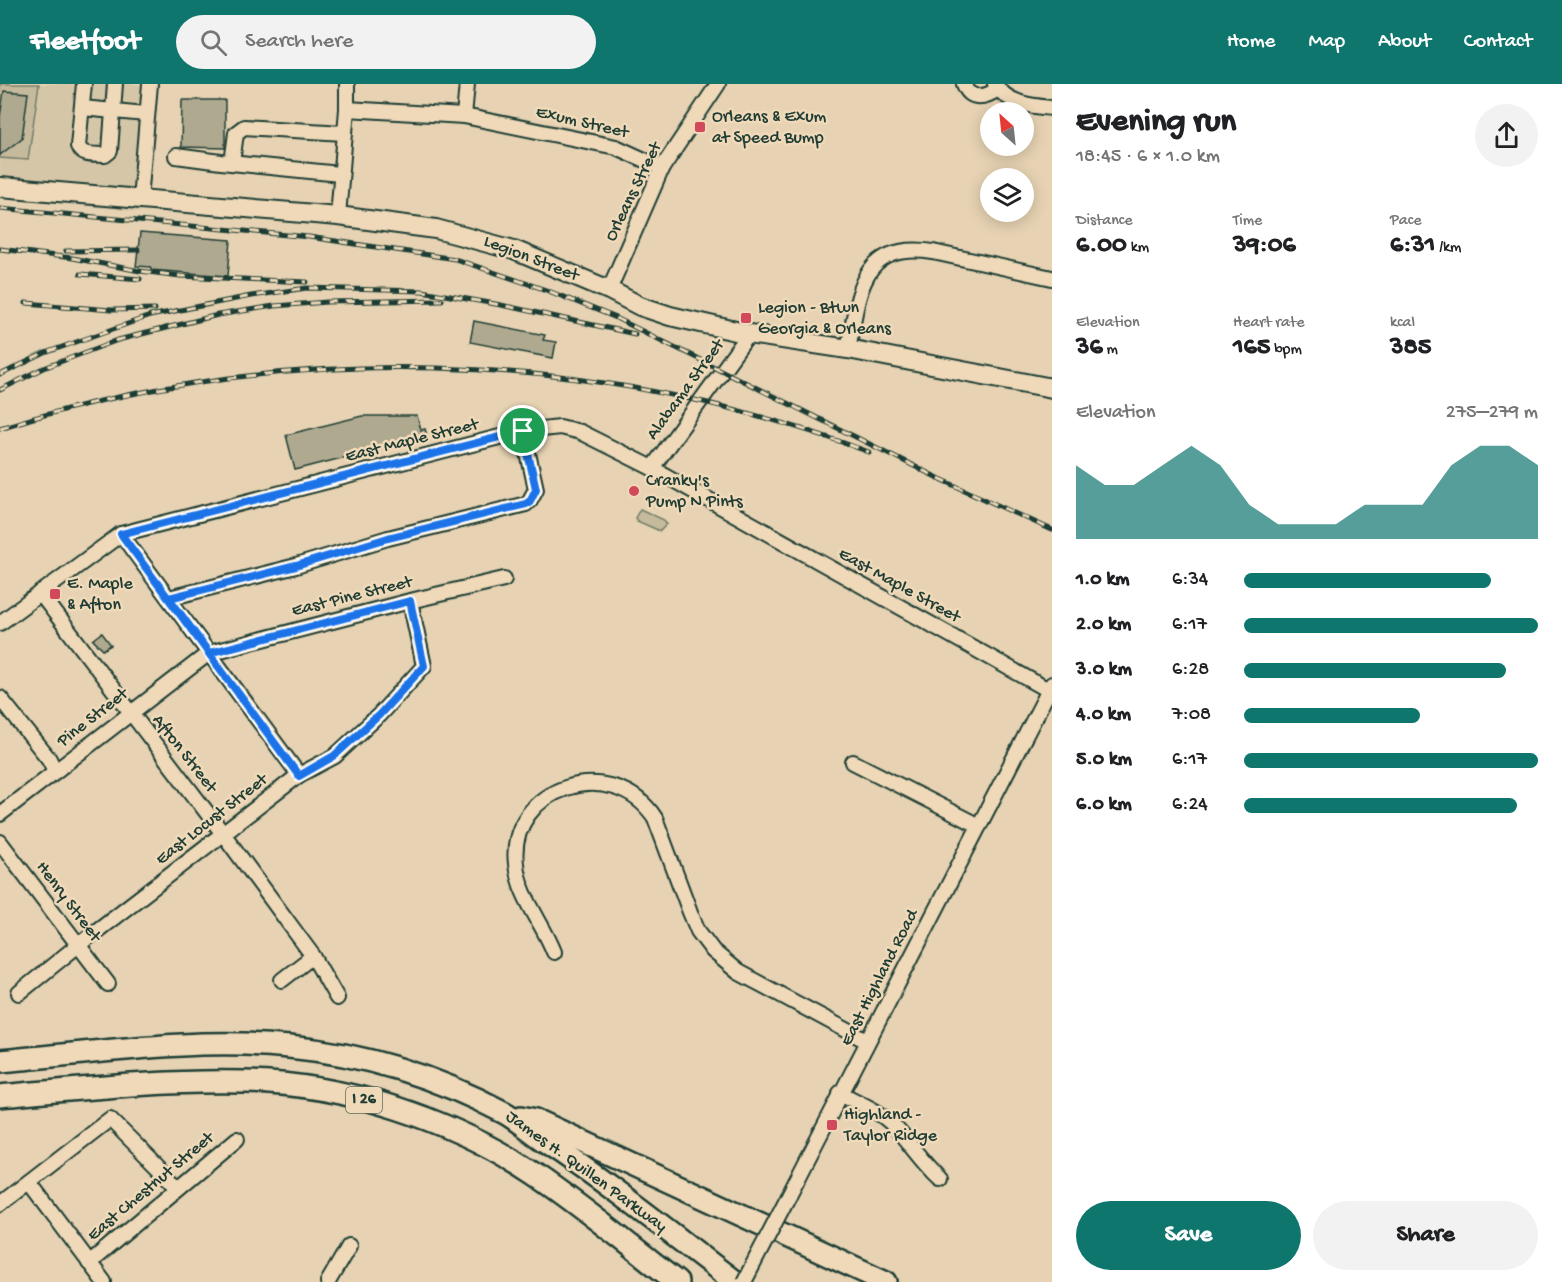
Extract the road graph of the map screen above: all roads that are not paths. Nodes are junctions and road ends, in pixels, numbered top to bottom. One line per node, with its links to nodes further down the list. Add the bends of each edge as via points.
1 (84, 84): 9 (street)
2 (115, 84): 11 (street)
3 (150, 84): 13 (street)
4 (347, 84): 12 (street)
5 (467, 84): 14 (street)
6 (718, 84): 18 (street, Orleans Street)
7 (964, 84): 8 (street, via 979,97 991,94)
8 (996, 86): 10 (street, via 1006,98)
9 (82, 108): 11 (street); 11 (street, via 80,151 105,155 110,151)
10 (1052, 108)
11 (113, 110): 13 (street)
12 (347, 110): 14 (street, Exum Street); 15 (street)
13 (146, 114): 21 (street)
14 (464, 116): 18 (street, Exum Street, via 616,147)
15 (344, 133): 17 (street, via 244,127 236,133); 19 (street)
16 (176, 156): 17 (street)
17 (232, 164): 19 (street)
18 (662, 168): 24 (street, Orleans Street)
19 (340, 174): 22 (street)
20 (0, 187): 21 (main road, Legion Street)
21 (140, 199): 22 (main road, Legion Street)
22 (338, 216): 24 (main road, Legion Street, via 475,238)
23 (1052, 278): 26 (street, via 933,252 900,251 871,268 864,280)
24 (609, 290): 25 (main road, Legion Street, via 670,316)
25 (748, 334): 26 (main road, Legion Street); 29 (street, Alabama Street)
26 (848, 349): 27 (main road, Legion Street)
27 (1052, 388)
28 (523, 431): 29 (street, East Maple Street, via 560,427 580,432); 30 (street, East Maple Street); 33 (street, via 536,489 526,504)
29 (652, 468): 37 (street, East Maple Street)
30 (121, 534): 32 (street, East Maple Street); 33 (street)
31 (504, 579): 34 (street, East Pine Street)
32 (40, 593): 35 (street, East Maple Street); 39 (street, Afton Street)
33 (169, 598): 36 (street)
34 (410, 601): 36 (street, East Pine Street); 42 (street, East Locust Street, via 424,666 334,756)
35 (0, 623)
36 (209, 653): 39 (street, Pine Street); 42 (street)
37 (1051, 689): 44 (street, East Highland Road)
38 (0, 699): 41 (street)
39 (130, 712): 41 (street, Pine Street); 45 (street, Afton Street)
40 (852, 762): 44 (street)
41 (55, 771): 43 (street, Pine Street)
42 (299, 776): 45 (street, East Locust Street)
43 (0, 814)
44 (979, 826): 54 (street, East Highland Road)
45 (224, 835): 47 (street, East Locust Street); 49 (street, Afton Street)
46 (0, 842): 47 (street, Henry Street)
47 (77, 946): 51 (street, Henry Street); 52 (street, East Locust Street)
48 (554, 952): 54 (street, via 519,878 516,856 520,832 535,807 560,789 579,784 609,785 638,798 648,808 698,931 713,951 738,972)
49 (313, 957): 50 (street); 53 (street, Afton Street)
50 (282, 980)
51 (108, 984)
52 (19, 993)
53 (337, 998)
54 (867, 1041): 56 (street, East Highland Road)
55 (0, 1061): 58 (highway, James H. Quillen Parkway / I 26, via 184,1046 289,1047 335,1053 413,1074)
56 (840, 1093): 60 (street, via 892,1124 923,1165); 70 (street, East Highland Road, bridge)
57 (0, 1096): 68 (highway, James H. Quillen Parkway / I 26, via 181,1082 247,1082 338,1092 447,1127 499,1153 536,1175)
58 (507, 1114): 69 (highway, James H. Quillen Parkway / I 26); 71 (highway, via 536,1120)
59 (237, 1139): 62 (street, East Chestnut Street)
60 (940, 1179)
61 (29, 1182): 62 (street, via 110,1119); 63 (street); 65 (street, East Chestnut Street)
62 (178, 1187): 65 (street, East Chestnut Street)
63 (0, 1204)
64 (349, 1246): 67 (street)
65 (89, 1263): 66 (street, East Chestnut Street)
66 (104, 1282)
67 (328, 1282)
68 (678, 1282)
69 (735, 1282)
70 (744, 1282)
71 (886, 1282)

